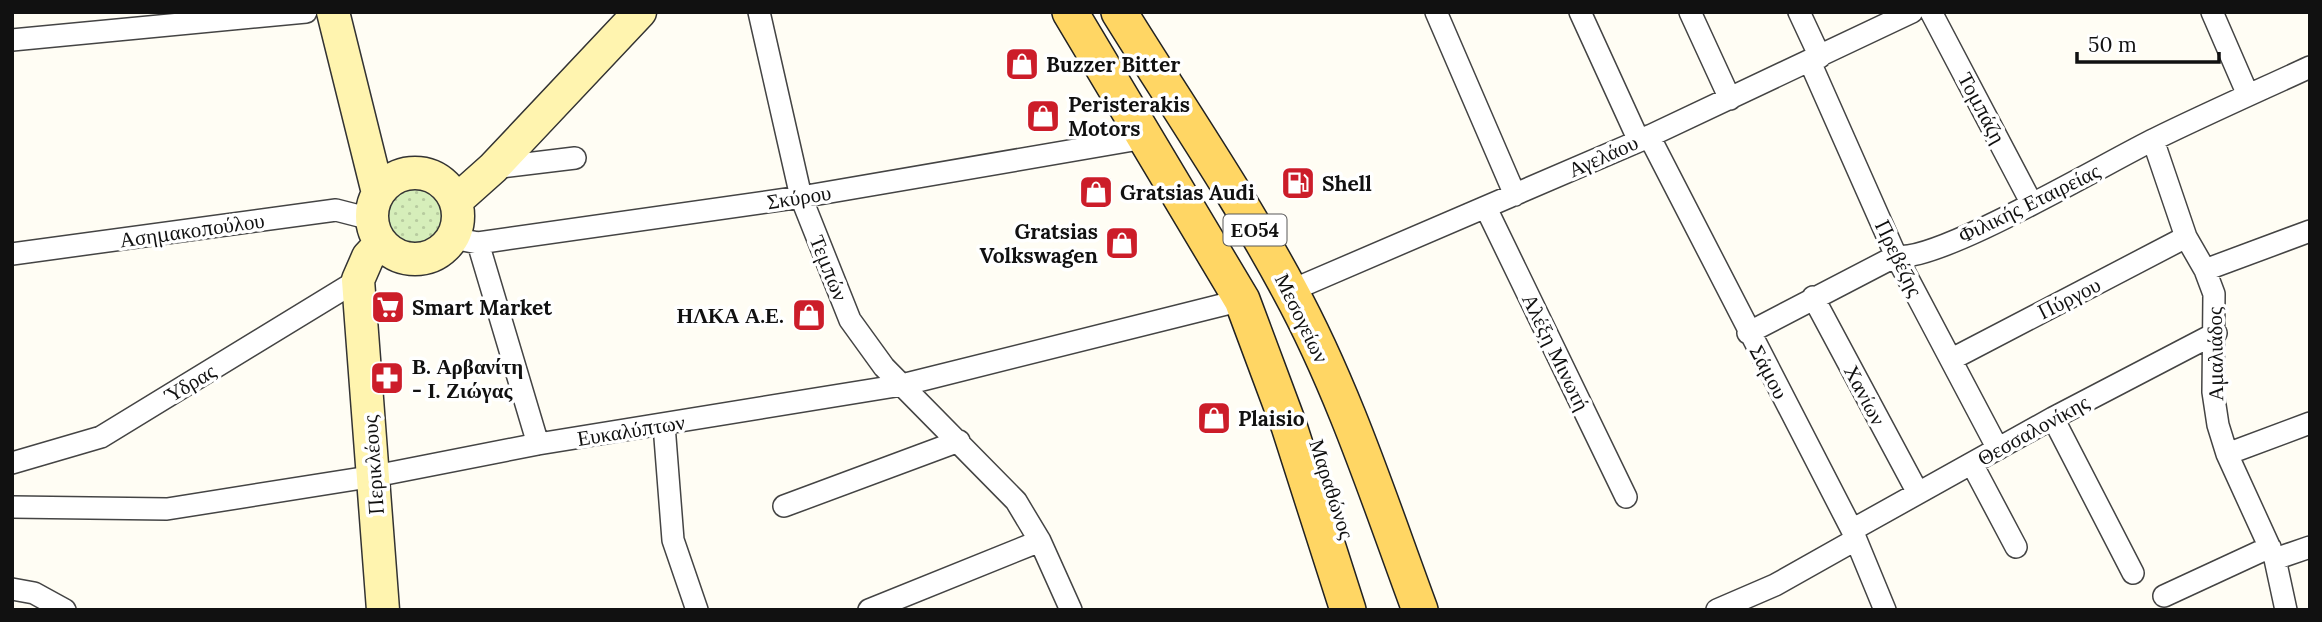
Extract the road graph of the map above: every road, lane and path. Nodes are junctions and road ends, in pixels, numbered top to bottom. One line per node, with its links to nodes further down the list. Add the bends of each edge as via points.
1 (306, 12): 14 (street)
2 (333, 12): 29 (street)
3 (640, 12): 23 (street)
4 (759, 12): 25 (street, Τεμπών)
5 (1070, 12): 19 (main road, ΕΟ54)
6 (1119, 12): 37 (main road, Μεσογείων / ΕΟ54)
7 (1436, 12): 24 (street)
8 (1580, 12): 20 (street, Σάμου)
9 (1690, 12): 18 (street)
10 (1799, 12): 15 (street, Πρεβέζης)
11 (1912, 12): 15 (street, Αγελάου)
12 (1931, 12): 27 (street, Τομπάζη)
13 (2212, 12): 17 (street)
14 (12, 40)
15 (1815, 60): 18 (street, Αγελάου); 34 (street, Πρεβέζης)
16 (2310, 67): 17 (street, Φιλικής Εταιρείας)
17 (2248, 95): 21 (street, Φιλικής Εταιρείας)
18 (1730, 99): 20 (street, Αγελάου)
19 (1145, 138): 25 (street, Σκύρου); 39 (main road, ΕΟ54)
20 (1644, 138): 24 (street, Αγελάου); 40 (street, Σάμου)
21 (2153, 140): 27 (street, Φιλικής Εταιρείας); 31 (street, Αμαλιάδος)
22 (575, 158): 23 (street)
23 (493, 167): 26 (street)
24 (1515, 195): 28 (street, Αγελάου)
25 (801, 197): 32 (street, Σκύρου); 43 (street, Τεμπών, via 850,320)
26 (456, 201): 29 (street, via 435,178 419,173 396,178); 32 (street, via 457,226)
27 (2032, 204): 34 (street, Φιλικής Εταιρείας, via 1927,252)
28 (1486, 208): 37 (street, Αγελάου); 56 (street, Αλέξη Μινωτή)
29 (377, 218): 32 (street, via 389,251 412,260 436,255); 33 (street, Ασημακοπούλου, via 336,210); 36 (street)
30 (2310, 231): 35 (street)
31 (2186, 237): 35 (street, Αμαλιάδος); 42 (street, Πύργου)
32 (465, 240): 48 (street)
33 (12, 254)
34 (1896, 256): 38 (street, Φιλικής Εταιρείας); 42 (street, Πρεβέζης)
35 (2205, 270): 41 (street, Αμαλιάδος, via 2214,294)
36 (358, 279): 52 (street, Ύδρας, via 101,437); 54 (street, Περικλέους)
37 (1290, 291): 51 (main road, Μεσογείων / ΕΟ54)
38 (1812, 297): 40 (street, Φιλικής Εταιρείας); 55 (street, Χανίων)
39 (1242, 300): 43 (street, Ευκαλύπτων); 72 (main road, ΕΟ54, via 1289,426); 73 (main road, Μαραθώνος / ΕΟ54, via 1311,426)
40 (1748, 333): 59 (street, Σάμου)
41 (2216, 333): 44 (street, Θεσσαλονίκης); 50 (street, Αμαλιάδος, via 2213,392)
42 (1952, 359): 49 (street, Πρεβέζης)
43 (902, 385): 46 (street, Ευκαλύπτων); 47 (street, Τεμπών)
44 (2053, 418): 49 (street, Θεσσαλονίκης); 64 (street)
45 (2310, 423): 50 (street)
46 (664, 425): 48 (street, Ευκαλύπτων); 69 (street, via 673,540)
47 (959, 441): 57 (street); 60 (street, Τεμπών, via 1005,486)
48 (538, 443): 54 (street, Ευκαλύπτων)
49 (1998, 449): 53 (street, Θεσσαλονίκης)
50 (2227, 454): 63 (street, Αμαλιάδος)
51 (1365, 461): 74 (main road, Μαραθώνος / ΕΟ54); 75 (main road, Μεσογείων / ΕΟ54)
52 (12, 463)
53 (1972, 464): 55 (street, Θεσσαλονίκης); 61 (street)
54 (375, 476): 58 (street, Ευκαλύπτων, via 167,509); 68 (street, Περικλέους)
55 (1918, 493): 59 (street, Θεσσαλονίκης)
56 (1626, 497)
57 (784, 506)
58 (12, 507)
59 (1853, 535): 76 (street, Θεσσαλονίκης, via 1775,585); 77 (street, Σάμου)
60 (1040, 541): 70 (street); 71 (street, Τεμπών)
61 (2016, 547)
62 (2310, 547): 63 (street)
63 (2273, 553): 66 (street); 78 (street, Αμαλιάδος)
64 (2133, 573)
65 (12, 589): 67 (street, via 34,593)
66 (2164, 596)
67 (65, 610)
68 (383, 610)
69 (697, 610)
70 (869, 610)
71 (1072, 610)
72 (1348, 610)
73 (1371, 610)
74 (1401, 610)
75 (1420, 610)
76 (1717, 610)
77 (1885, 610)
78 (2286, 610)

